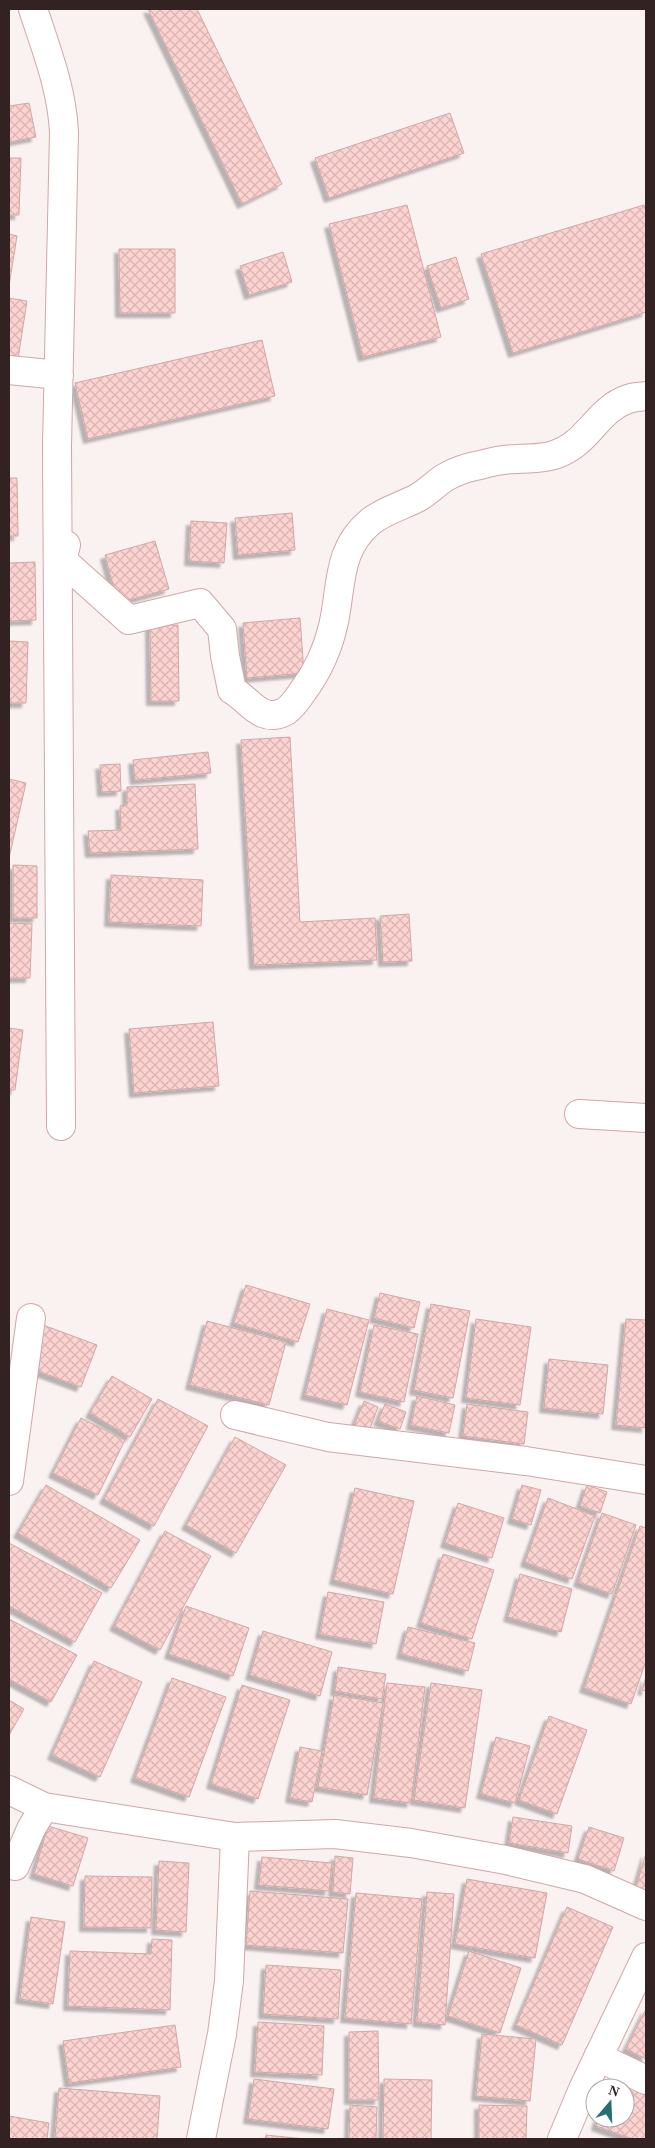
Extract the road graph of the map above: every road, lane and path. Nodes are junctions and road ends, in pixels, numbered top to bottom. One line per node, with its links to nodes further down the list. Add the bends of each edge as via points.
1 (33, 9): 3 (street, via 63,108)
2 (9, 370): 3 (street)
3 (59, 375): 5 (street)
4 (646, 396): 5 (street, via 628,398 609,409 578,444 568,450 540,458 478,465 445,478 419,497 370,522 358,536 341,567 333,626 316,669 296,701 287,710 275,714 260,712 232,690 222,629 200,603 129,620 62,560 73,512)
5 (57, 494): 8 (street)
6 (579, 1114): 7 (street)
7 (646, 1118)
8 (61, 1126)
9 (30, 1318): 12 (street)
10 (235, 1415): 11 (street, via 328,1437 526,1461)
11 (646, 1480)
12 (9, 1481)
13 (9, 1790): 14 (street)
14 (44, 1807): 15 (street); 16 (street)
15 (235, 1837): 17 (street, via 335,1834 411,1843 506,1860 585,1879); 21 (street, via 230,1981)
16 (15, 1866)
17 (646, 1906)
18 (646, 1957): 19 (street)
19 (598, 2057): 20 (street); 22 (street)
20 (646, 2080)
21 (201, 2139)
22 (562, 2139)

